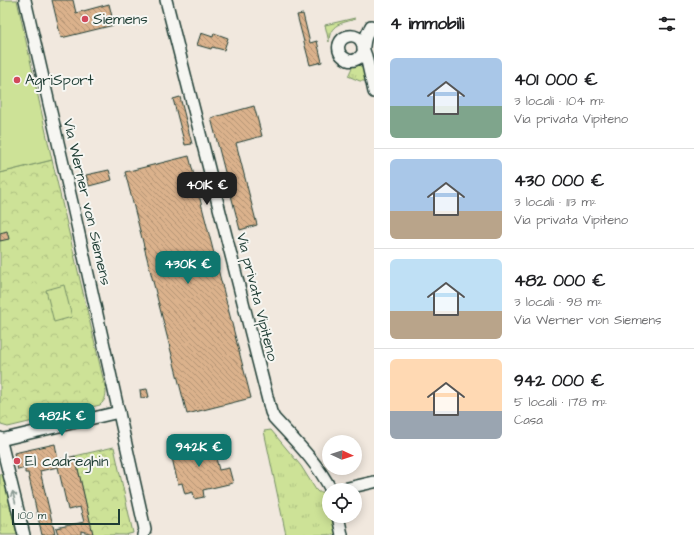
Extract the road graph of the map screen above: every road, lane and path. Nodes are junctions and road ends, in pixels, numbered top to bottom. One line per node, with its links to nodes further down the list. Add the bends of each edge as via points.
1 (26, 0): 9 (street, Via Werner von Siemens)
2 (166, 0): 12 (street, Via privata Vipiteno, via 271,412 317,467)
3 (373, 25): 4 (street); 5 (street)
4 (354, 36): 5 (street, via 360,40); 6 (street, via 342,39 339,50 345,59)
5 (363, 47): 6 (street, via 362,54); 7 (street)
6 (356, 59): 7 (street)
7 (369, 71): 8 (street)
8 (374, 92)
9 (119, 412): 10 (street); 18 (street, Via Werner von Siemens, via 145,530)
10 (0, 439): 17 (street, one-way to 10)
11 (374, 482): 13 (street)
12 (327, 483)
13 (362, 485)
14 (374, 489): 15 (street)
15 (362, 492)
16 (339, 523): 19 (street)
17 (24, 535)
18 (143, 535)
19 (342, 535)

